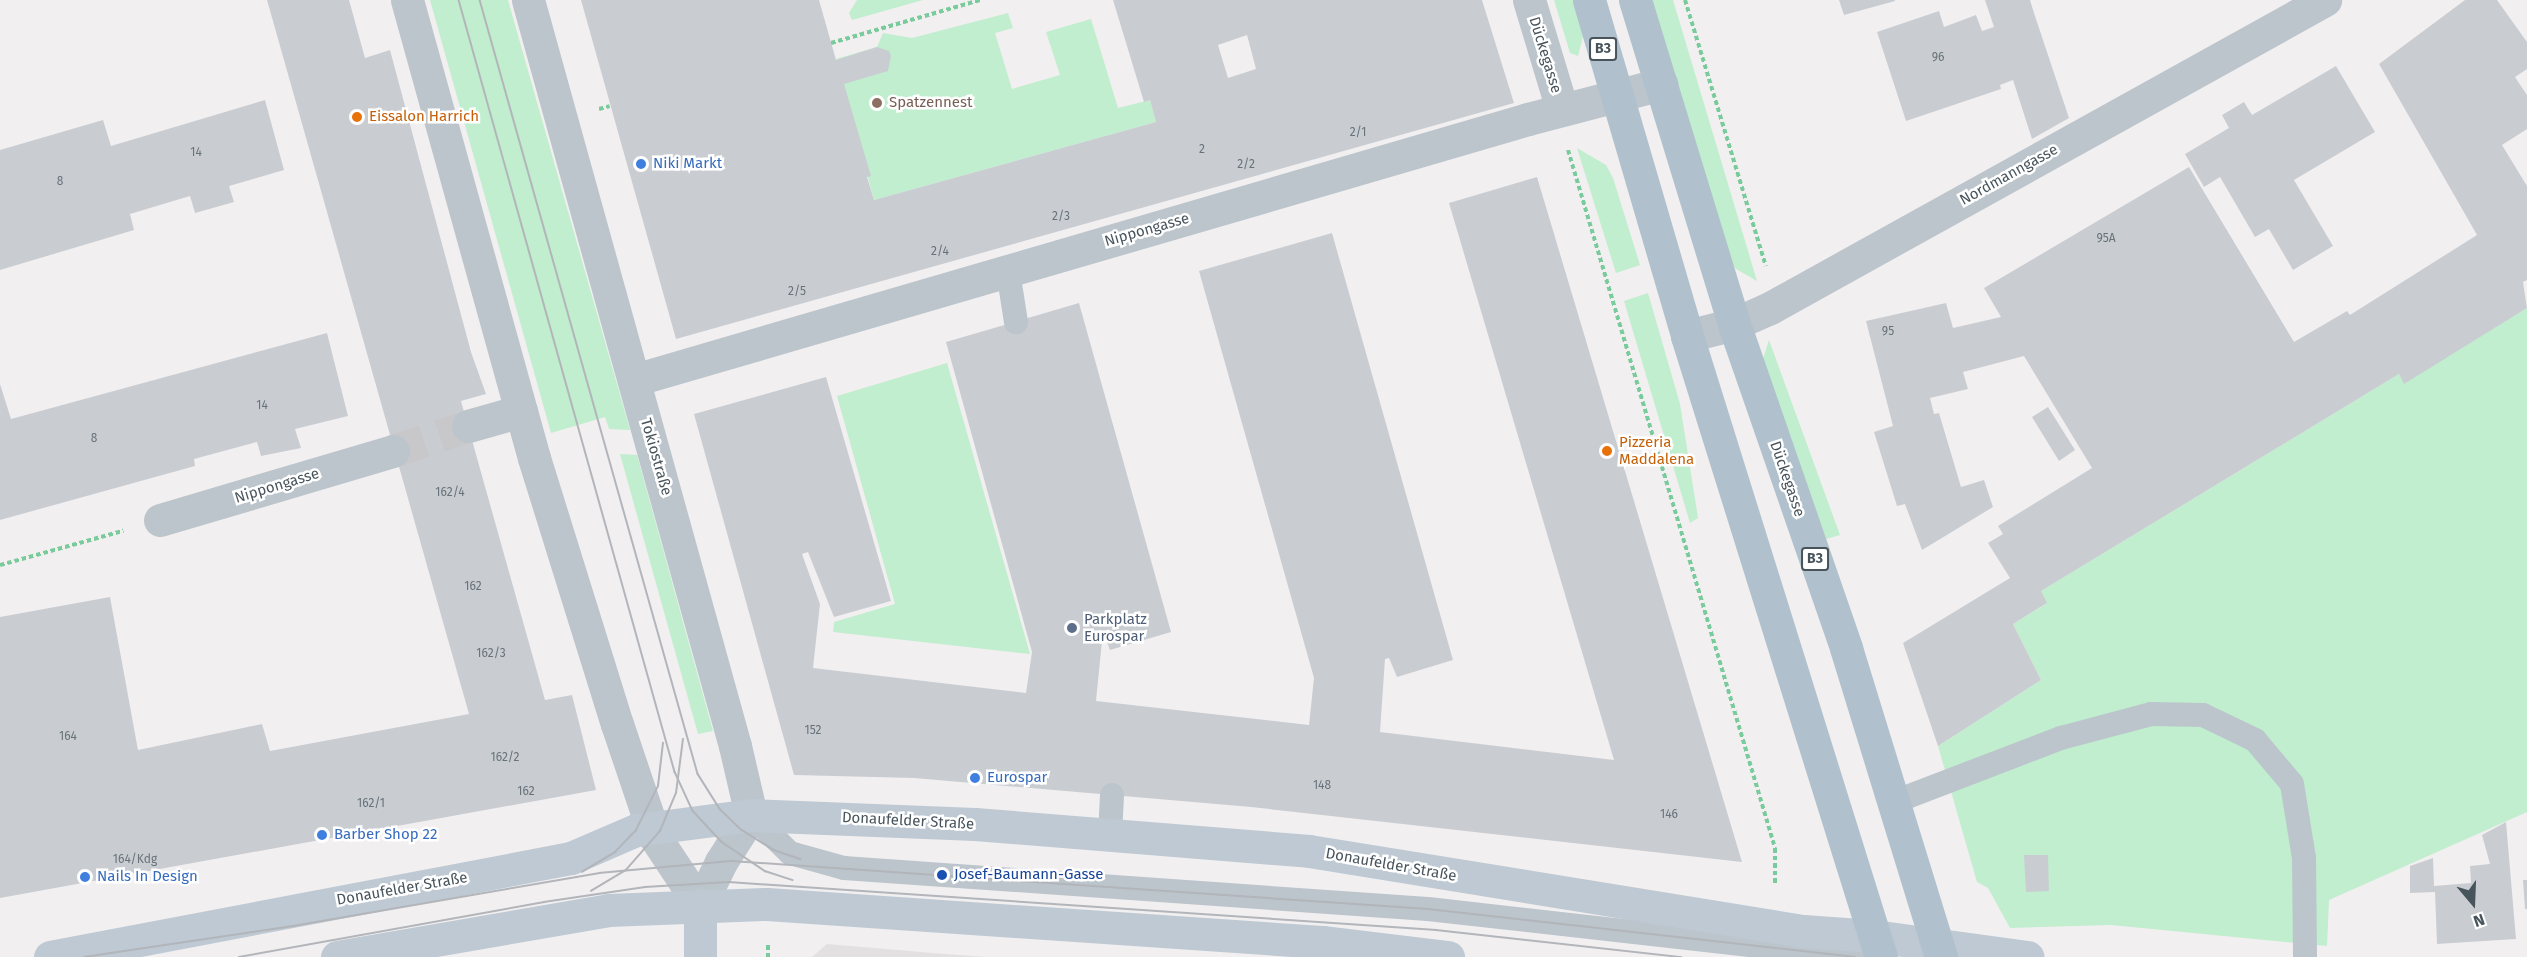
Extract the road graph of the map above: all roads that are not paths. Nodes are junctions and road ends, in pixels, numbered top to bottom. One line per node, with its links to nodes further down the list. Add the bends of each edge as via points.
1 (407, 0): 15 (street)
2 (528, 0): 14 (street, Tokiostraße)
3 (1528, 0): 9 (street, Dückegasse)
4 (1589, 0): 8 (main road, B3)
5 (1635, 0): 7 (main road, Dückegasse / B3)
6 (2325, 0): 12 (street, Nordmanngasse, via 1770,308)
7 (1661, 84): 8 (street, Nippongasse); 12 (main road, Dückegasse / B3)
8 (1618, 98): 9 (street, Nippongasse); 13 (main road, B3)
9 (1562, 109): 10 (street, Nippongasse)
10 (1008, 271): 11 (lane); 14 (street, Nippongasse)
11 (1016, 322)
12 (1734, 324): 13 (street, Nordmanngasse); 20 (main road, Dückegasse / B3, via 1846,648)
13 (1687, 336): 25 (main road, B3)
14 (634, 380): 21 (street, Tokiostraße)
15 (521, 411): 16 (street); 22 (street)
16 (468, 426)
17 (393, 451): 18 (street, Nippongasse)
18 (160, 520)
19 (1112, 795): 23 (lane)
20 (1894, 801): 26 (main road, Dückegasse / B3); 32 (lane, via 2061,738 2151,714 2203,715 2255,740 2292,784 2304,858)
21 (751, 815): 22 (main road, Donaufelder Straße); 23 (main road, Donaufelder Straße, via 975,824); 24 (street); 25 (lane, Donaufelder Straße, via 790,854 844,868 1428,909)
22 (652, 828): 24 (street); 27 (main road, Donaufelder Straße, via 572,858)
23 (1110, 835): 25 (main road, Donaufelder Straße, via 1309,851 1803,931)
24 (700, 905): 28 (main road, via 608,910); 29 (main road); 30 (main road, via 767,904 951,915 1322,942)
25 (1870, 950): 26 (main road, Donaufelder Straße)
26 (1940, 951): 31 (main road, Donaufelder Straße)
27 (50, 957)
28 (337, 957)
29 (700, 957)
30 (1448, 957)
31 (2028, 957)
32 (2305, 957)

